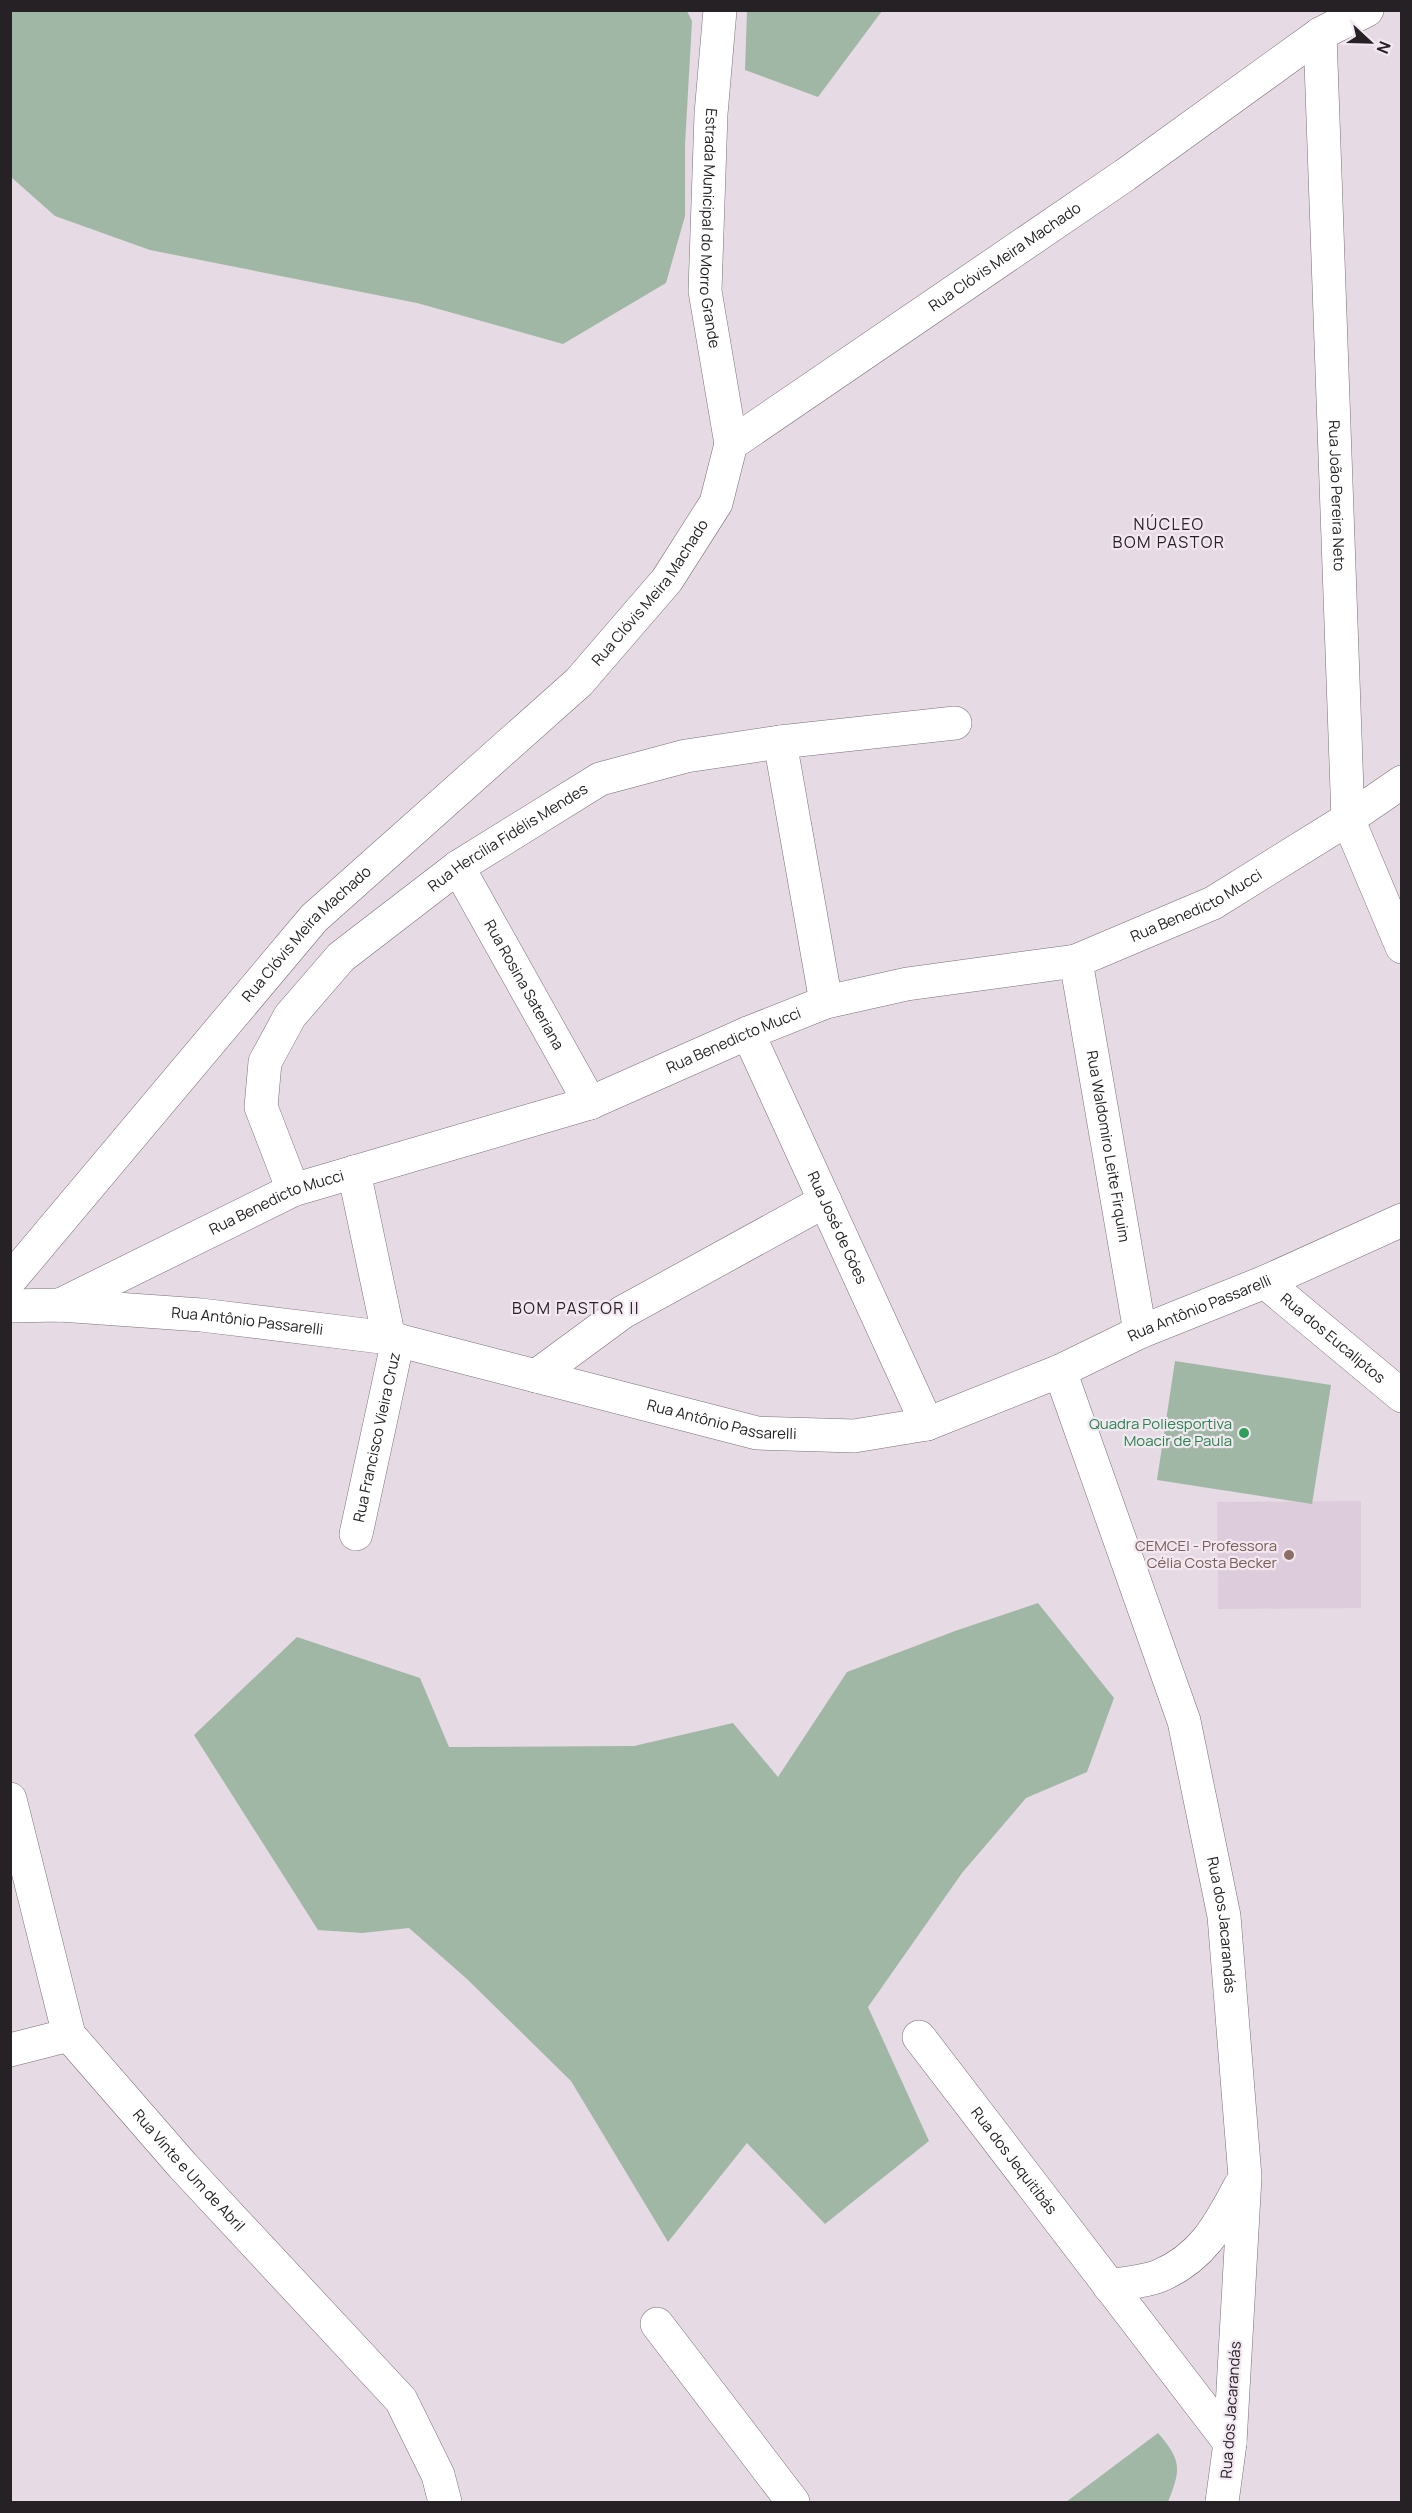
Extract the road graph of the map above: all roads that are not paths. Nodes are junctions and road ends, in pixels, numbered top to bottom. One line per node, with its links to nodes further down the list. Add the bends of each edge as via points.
1 (720, 10): 4 (street, Estrada Municipal do Morro Grande, via 711,114 705,291)
2 (1366, 10): 3 (street, Rua Clóvis Meira Machado)
3 (1320, 34): 4 (street, Rua Clóvis Meira Machado, via 1125,175); 8 (street, Rua João Pereira Neto)
4 (731, 444): 19 (street, Rua Clóvis Meira Machado, via 716,502 660,589 579,682 314,918)
5 (955, 723): 6 (street, Rua Hercília Fidélis Mendes)
6 (780, 742): 9 (street, Rua Hercília Fidélis Mendes, via 686,756 600,779); 12 (street)
7 (1401, 782): 8 (street, Rua Benedicto Mucci)
8 (1348, 819): 10 (street, Rua João Pereira Neto); 11 (street, Rua Benedicto Mucci, via 1213,903)
9 (458, 867): 14 (street, Rua Rosina Sateriana); 16 (street, Rua Hercília Fidélis Mendes, via 341,957 290,1016 265,1062 261,1107)
10 (1401, 947)
11 (1076, 961): 12 (street, Rua Benedicto Mucci, via 907,984); 23 (street, Rua Waldomiro Leite Firquim)
12 (826, 1002): 13 (street, Rua Benedicto Mucci)
13 (748, 1033): 14 (street, Rua Benedicto Mucci); 17 (street, Rua José de Góes)
14 (590, 1103): 15 (street, Rua Benedicto Mucci)
15 (354, 1172): 16 (street, Rua Benedicto Mucci); 24 (street)
16 (293, 1190): 21 (street, Rua Benedicto Mucci)
17 (825, 1201): 26 (street, via 623,1312); 28 (street, Rua José de Góes)
18 (1401, 1220): 20 (street, Rua Antônio Passarelli)
19 (10, 1280)
20 (1265, 1282): 23 (street, Rua Antônio Passarelli); 27 (street, Rua dos Eucaliptos)
21 (60, 1305): 22 (street, Rua Antônio Passarelli); 24 (street, Rua Antônio Passarelli, via 201,1315)
22 (10, 1306)
23 (1140, 1332): 25 (street, Rua Antônio Passarelli)
24 (394, 1339): 26 (street, Rua Antônio Passarelli); 29 (street, Rua Francisco Vieira Cruz)
25 (1060, 1371): 28 (street, Rua Antônio Passarelli); 34 (street, Rua dos Jacarandás, via 1184,1721 1224,1916)
26 (536, 1376): 28 (street, Rua Antônio Passarelli, via 757,1433 854,1436)
27 (1401, 1396)
28 (927, 1424)
29 (356, 1534)
30 (10, 1799): 31 (street, Rua Vinte e Um de Abril)
31 (69, 2035): 33 (street); 38 (street, Rua Vinte e Um de Abril, via 183,2166 401,2400 438,2475)
32 (919, 2037): 35 (street, Rua dos Jequitibás)
33 (10, 2050)
34 (1245, 2177): 35 (street, via 1220,2224 1196,2255 1158,2276); 37 (street, Rua dos Jacarandás)
35 (1109, 2286): 37 (street, Rua dos Jequitibás)
36 (657, 2324): 39 (street)
37 (1230, 2443): 40 (street, Rua dos Jacarandás)
38 (445, 2502)
39 (793, 2502)
40 (1223, 2502)

